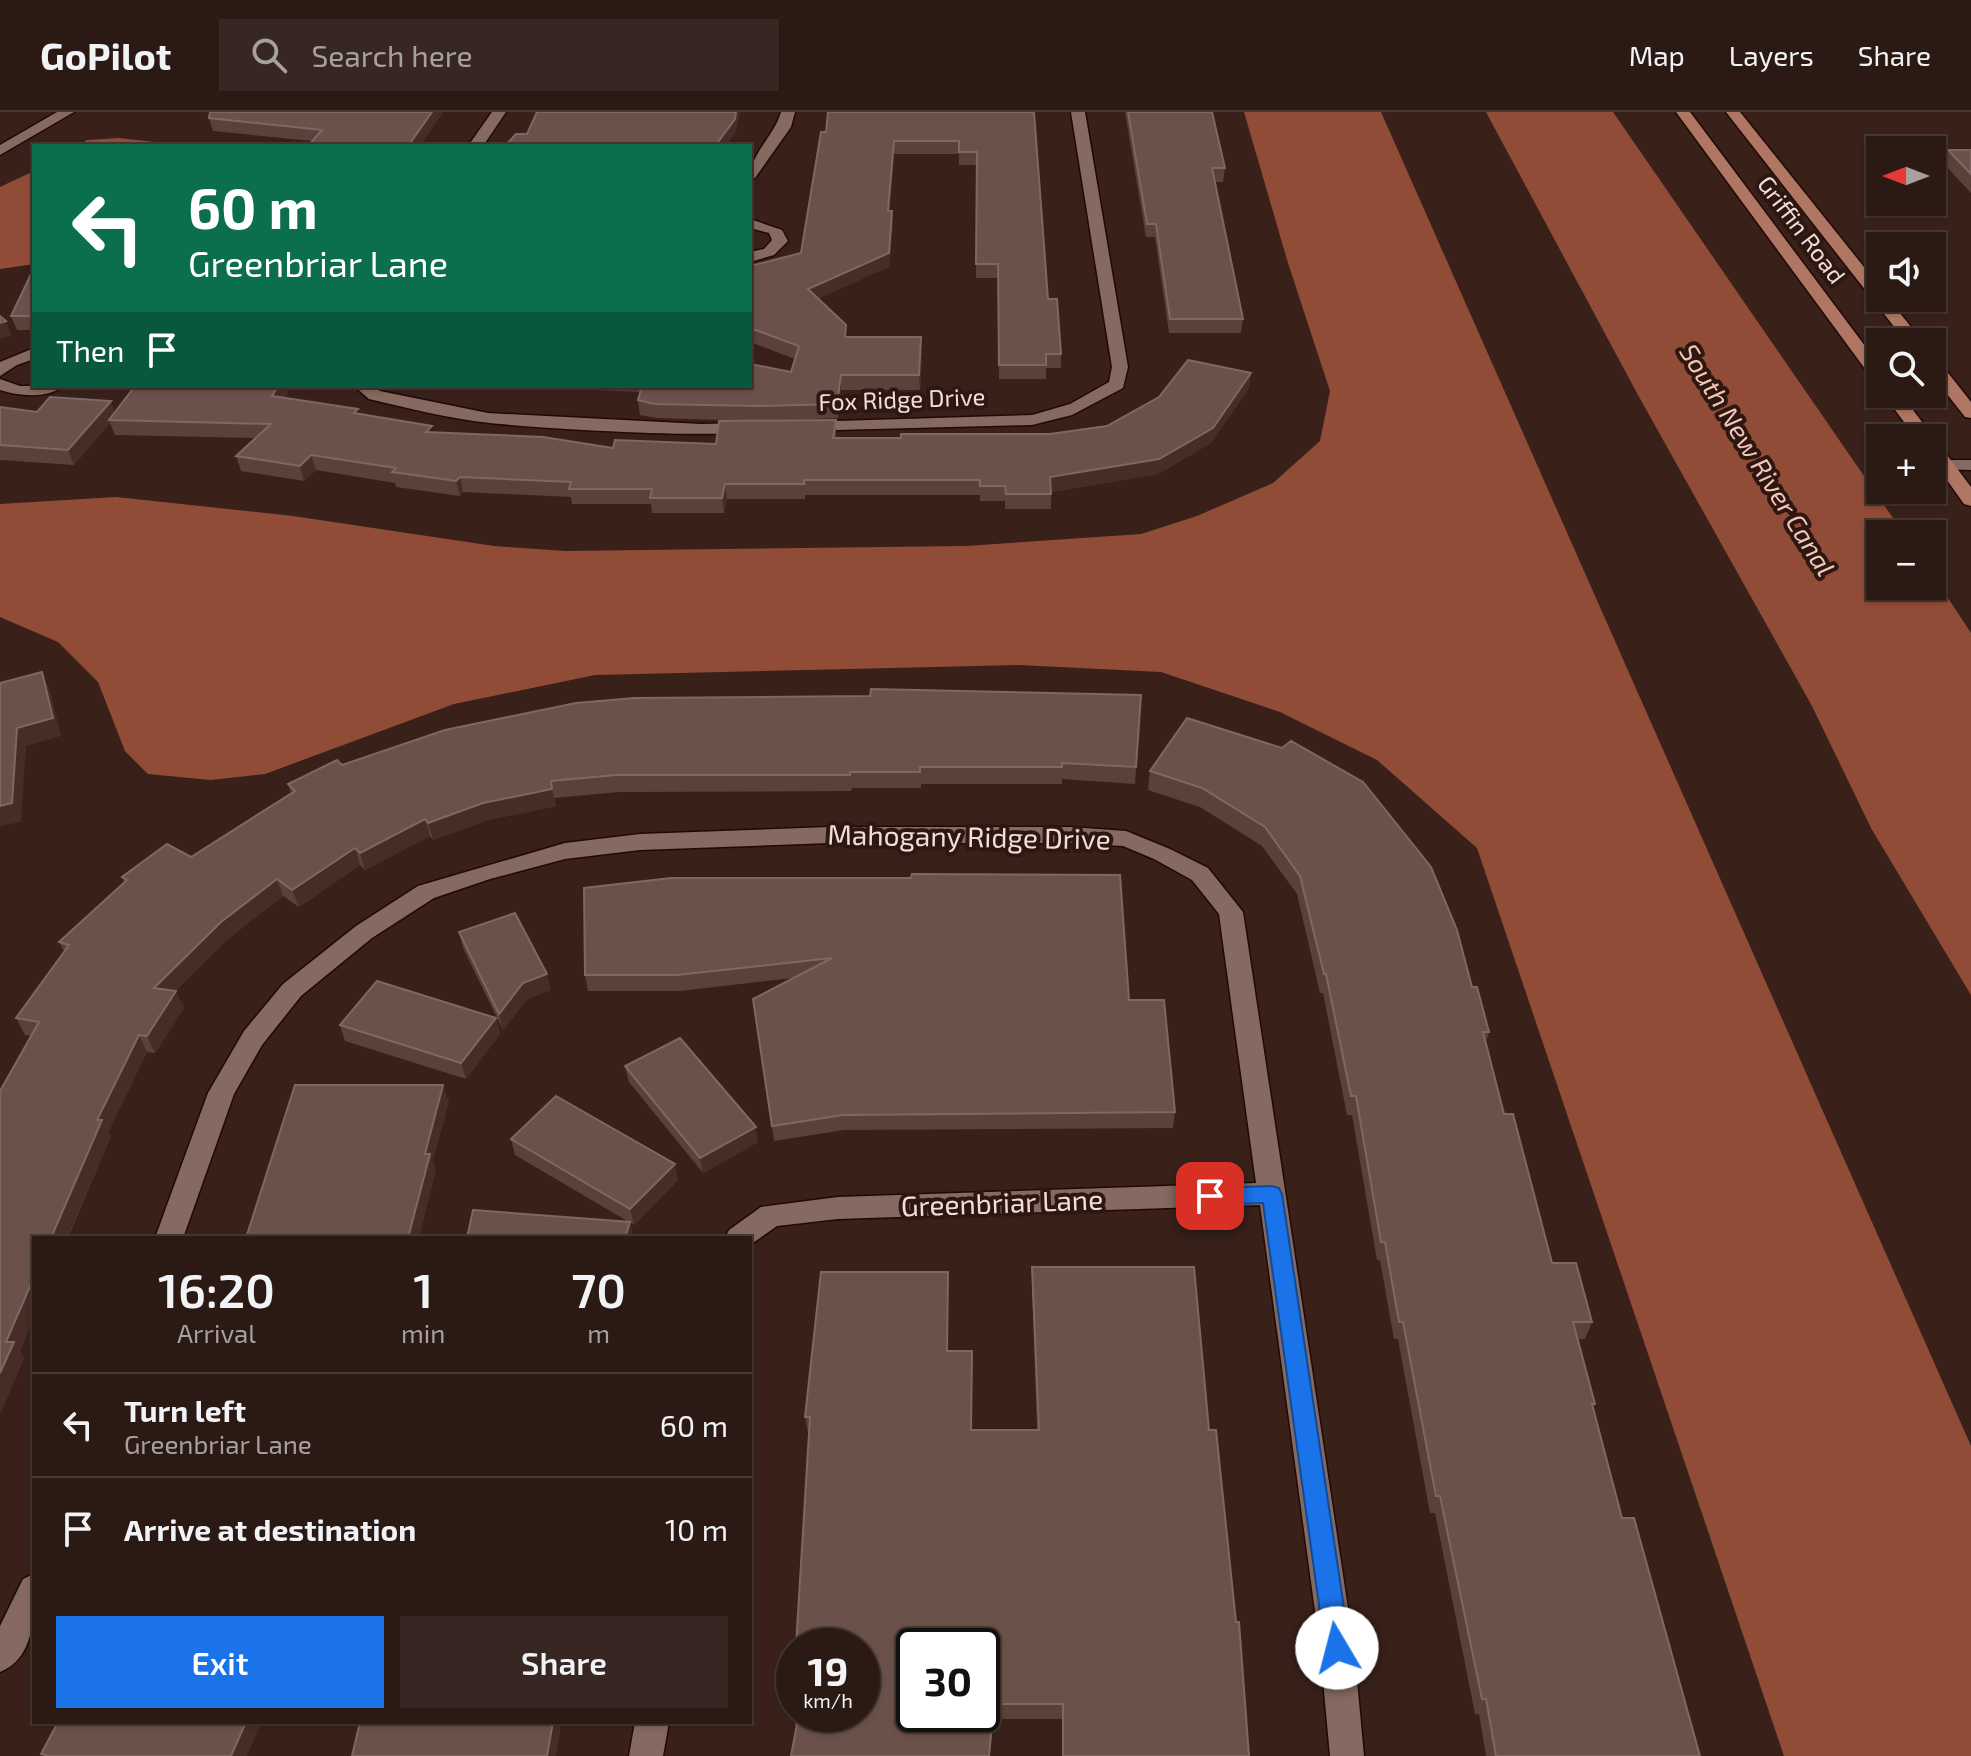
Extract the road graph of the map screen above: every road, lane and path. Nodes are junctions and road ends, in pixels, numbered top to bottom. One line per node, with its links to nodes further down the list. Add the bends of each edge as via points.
1 (67, 112): 8 (street)
2 (499, 112): 7 (street)
3 (788, 112): 9 (street, via 784,127)
4 (1078, 112): 19 (street, Fox Ridge Drive, via 1120,367 1117,384 1055,417 701,429 488,418 375,395)
5 (1683, 112): 14 (main road, Griffin Road)
6 (1733, 112): 12 (main road, Griffin Road)
7 (477, 144)
8 (0, 151)
9 (752, 172)
10 (752, 224): 11 (street, via 775,230 780,241 769,252)
11 (752, 256)
12 (1904, 328)
13 (32, 354): 15 (street)
14 (1866, 358)
15 (0, 371)
16 (1946, 382): 20 (main road)
17 (0, 384): 18 (street, via 19,391)
18 (41, 388)
19 (365, 388)
20 (1971, 413)
21 (1946, 465): 22 (street)
22 (1971, 465)
23 (1946, 466): 24 (main road)
24 (1971, 500)
25 (1272, 1194): 26 (street, Mahogany Ridge Drive, via 1231,912 1200,874 1126,839 1071,835 702,839 565,851 483,873 426,892 364,932 292,990 253,1038 221,1093); 27 (street, Greenbriar Lane, via 838,1208 771,1215); 32 (street, Mahogany Ridge Drive, via 1337,1648)
26 (170, 1236)
27 (742, 1236)
28 (32, 1594): 29 (street)
29 (0, 1656)
30 (652, 1724): 31 (street)
31 (646, 1756)
32 (1347, 1756)

